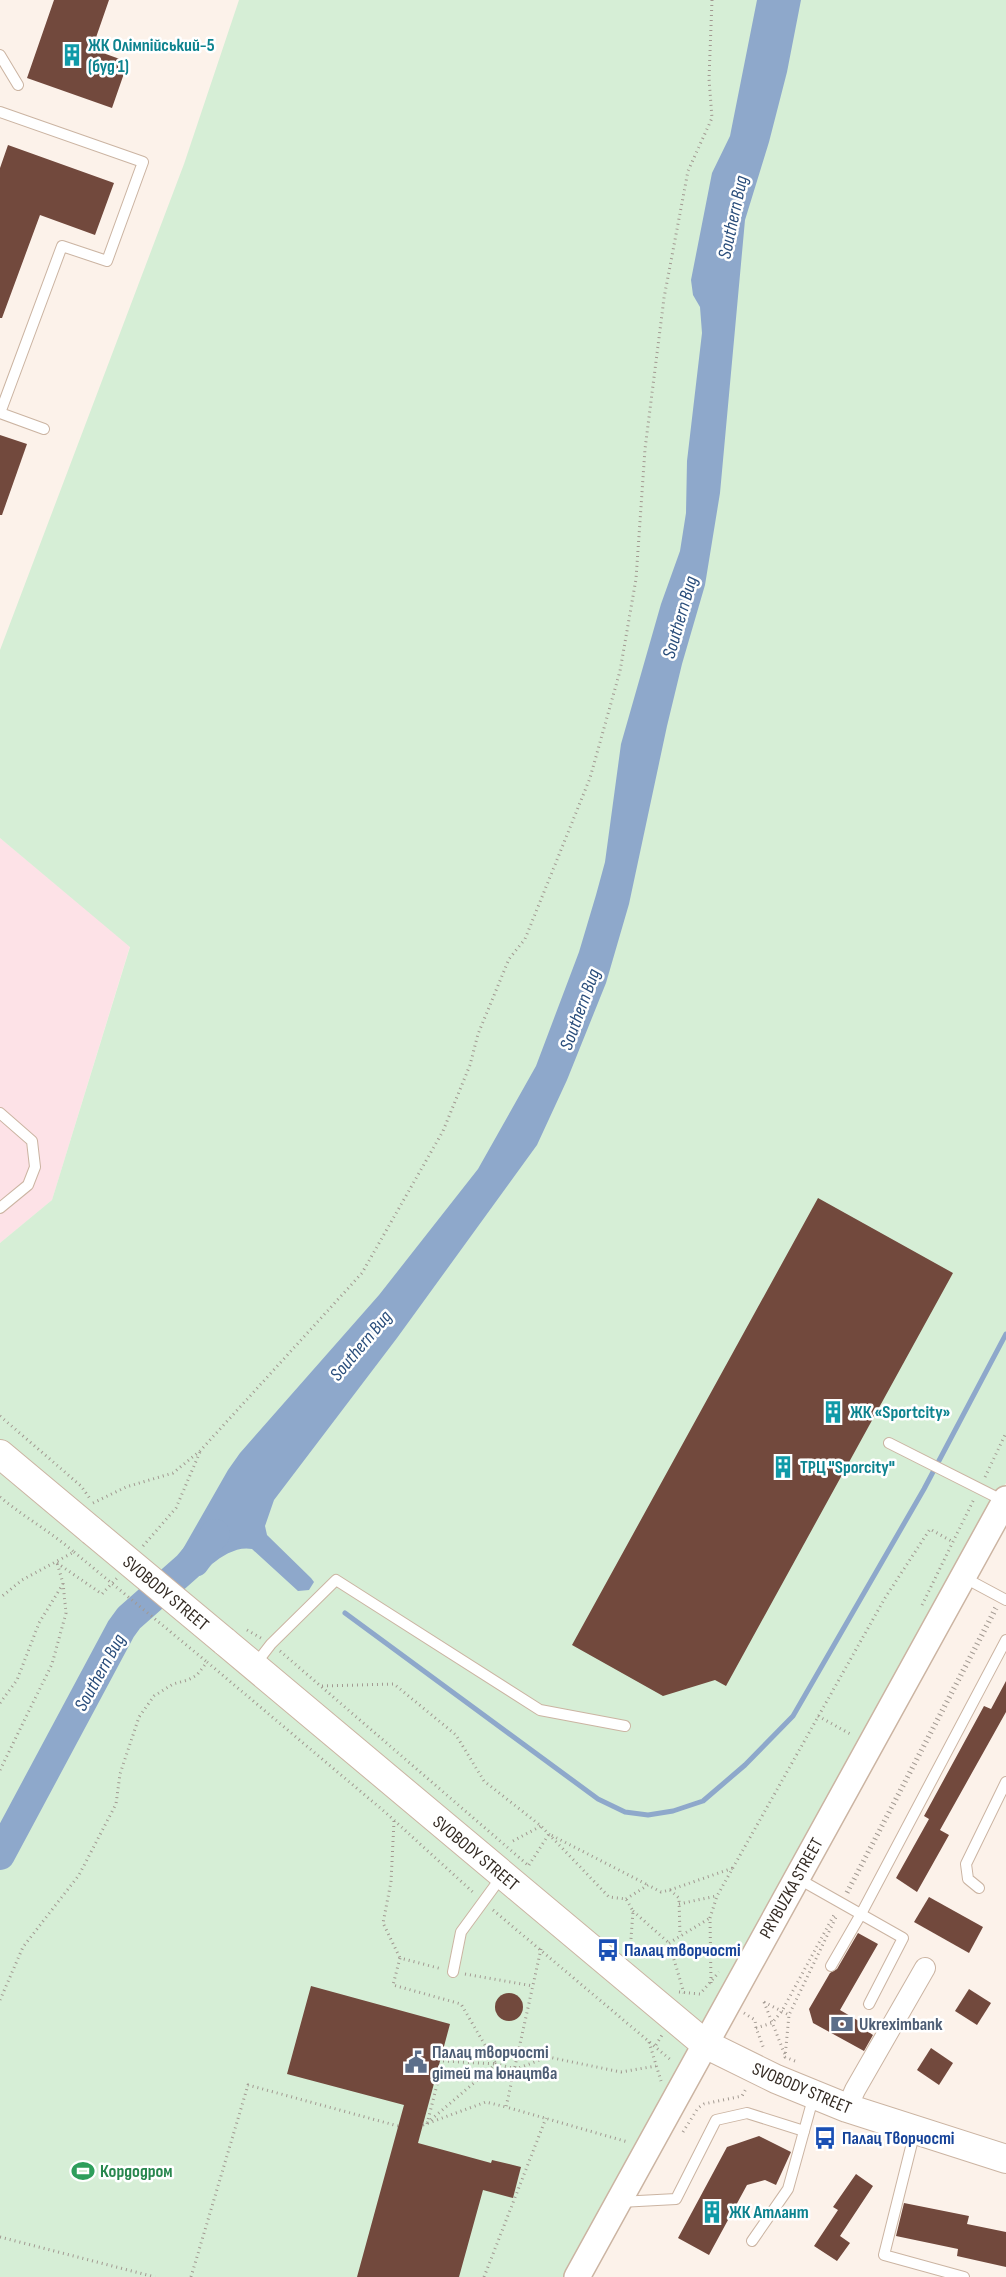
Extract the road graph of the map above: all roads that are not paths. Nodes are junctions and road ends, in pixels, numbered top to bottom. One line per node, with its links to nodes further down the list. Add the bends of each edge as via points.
1 (0, 55): 2 (lane)
2 (18, 85)
3 (0, 112): 4 (lane, via 143,162 107,261 62,246 0,413)
4 (44, 429)
5 (0, 1113): 6 (lane, via 32,1141 35,1167 28,1185)
6 (0, 1208)
7 (889, 1444): 9 (lane)
8 (0, 1454): 13 (main road, SVOBODY STREET, bridge, via 81,1507 234,1635)
9 (1005, 1500): 10 (street, PRYBUZKA STREET)
10 (963, 1577): 11 (lane); 17 (street, PRYBUZKA STREET)
11 (1003, 1599)
12 (1006, 1640): 19 (lane)
13 (253, 1666): 14 (lane, via 336,1580 540,1710); 16 (main road, SVOBODY STREET)
14 (625, 1726)
15 (1006, 1782): 18 (lane, via 966,1864 968,1879)
16 (502, 1876): 22 (lane, via 461,1932); 24 (main road, SVOBODY STREET)
17 (797, 1878): 19 (lane); 24 (street, PRYBUZKA STREET)
18 (979, 1888)
19 (861, 1914): 20 (lane); 23 (lane, via 903,1938)
20 (831, 1966)
21 (925, 1968): 26 (street)
22 (453, 1972)
23 (869, 2004)
24 (705, 2044): 25 (main road, SVOBODY STREET); 30 (street, PRYBUZKA STREET)
25 (814, 2095): 26 (main road, SVOBODY STREET); 28 (lane)
26 (847, 2108): 27 (main road, SVOBODY STREET)
27 (915, 2130): 29 (main road, SVOBODY STREET); 33 (lane, via 884,2255)
28 (804, 2131): 30 (lane, via 747,2113 716,2120 676,2199); 31 (lane, via 788,2189)
29 (1006, 2159)
30 (617, 2202): 32 (street, PRYBUZKA STREET)
31 (752, 2242)
32 (583, 2276)
33 (964, 2277)

